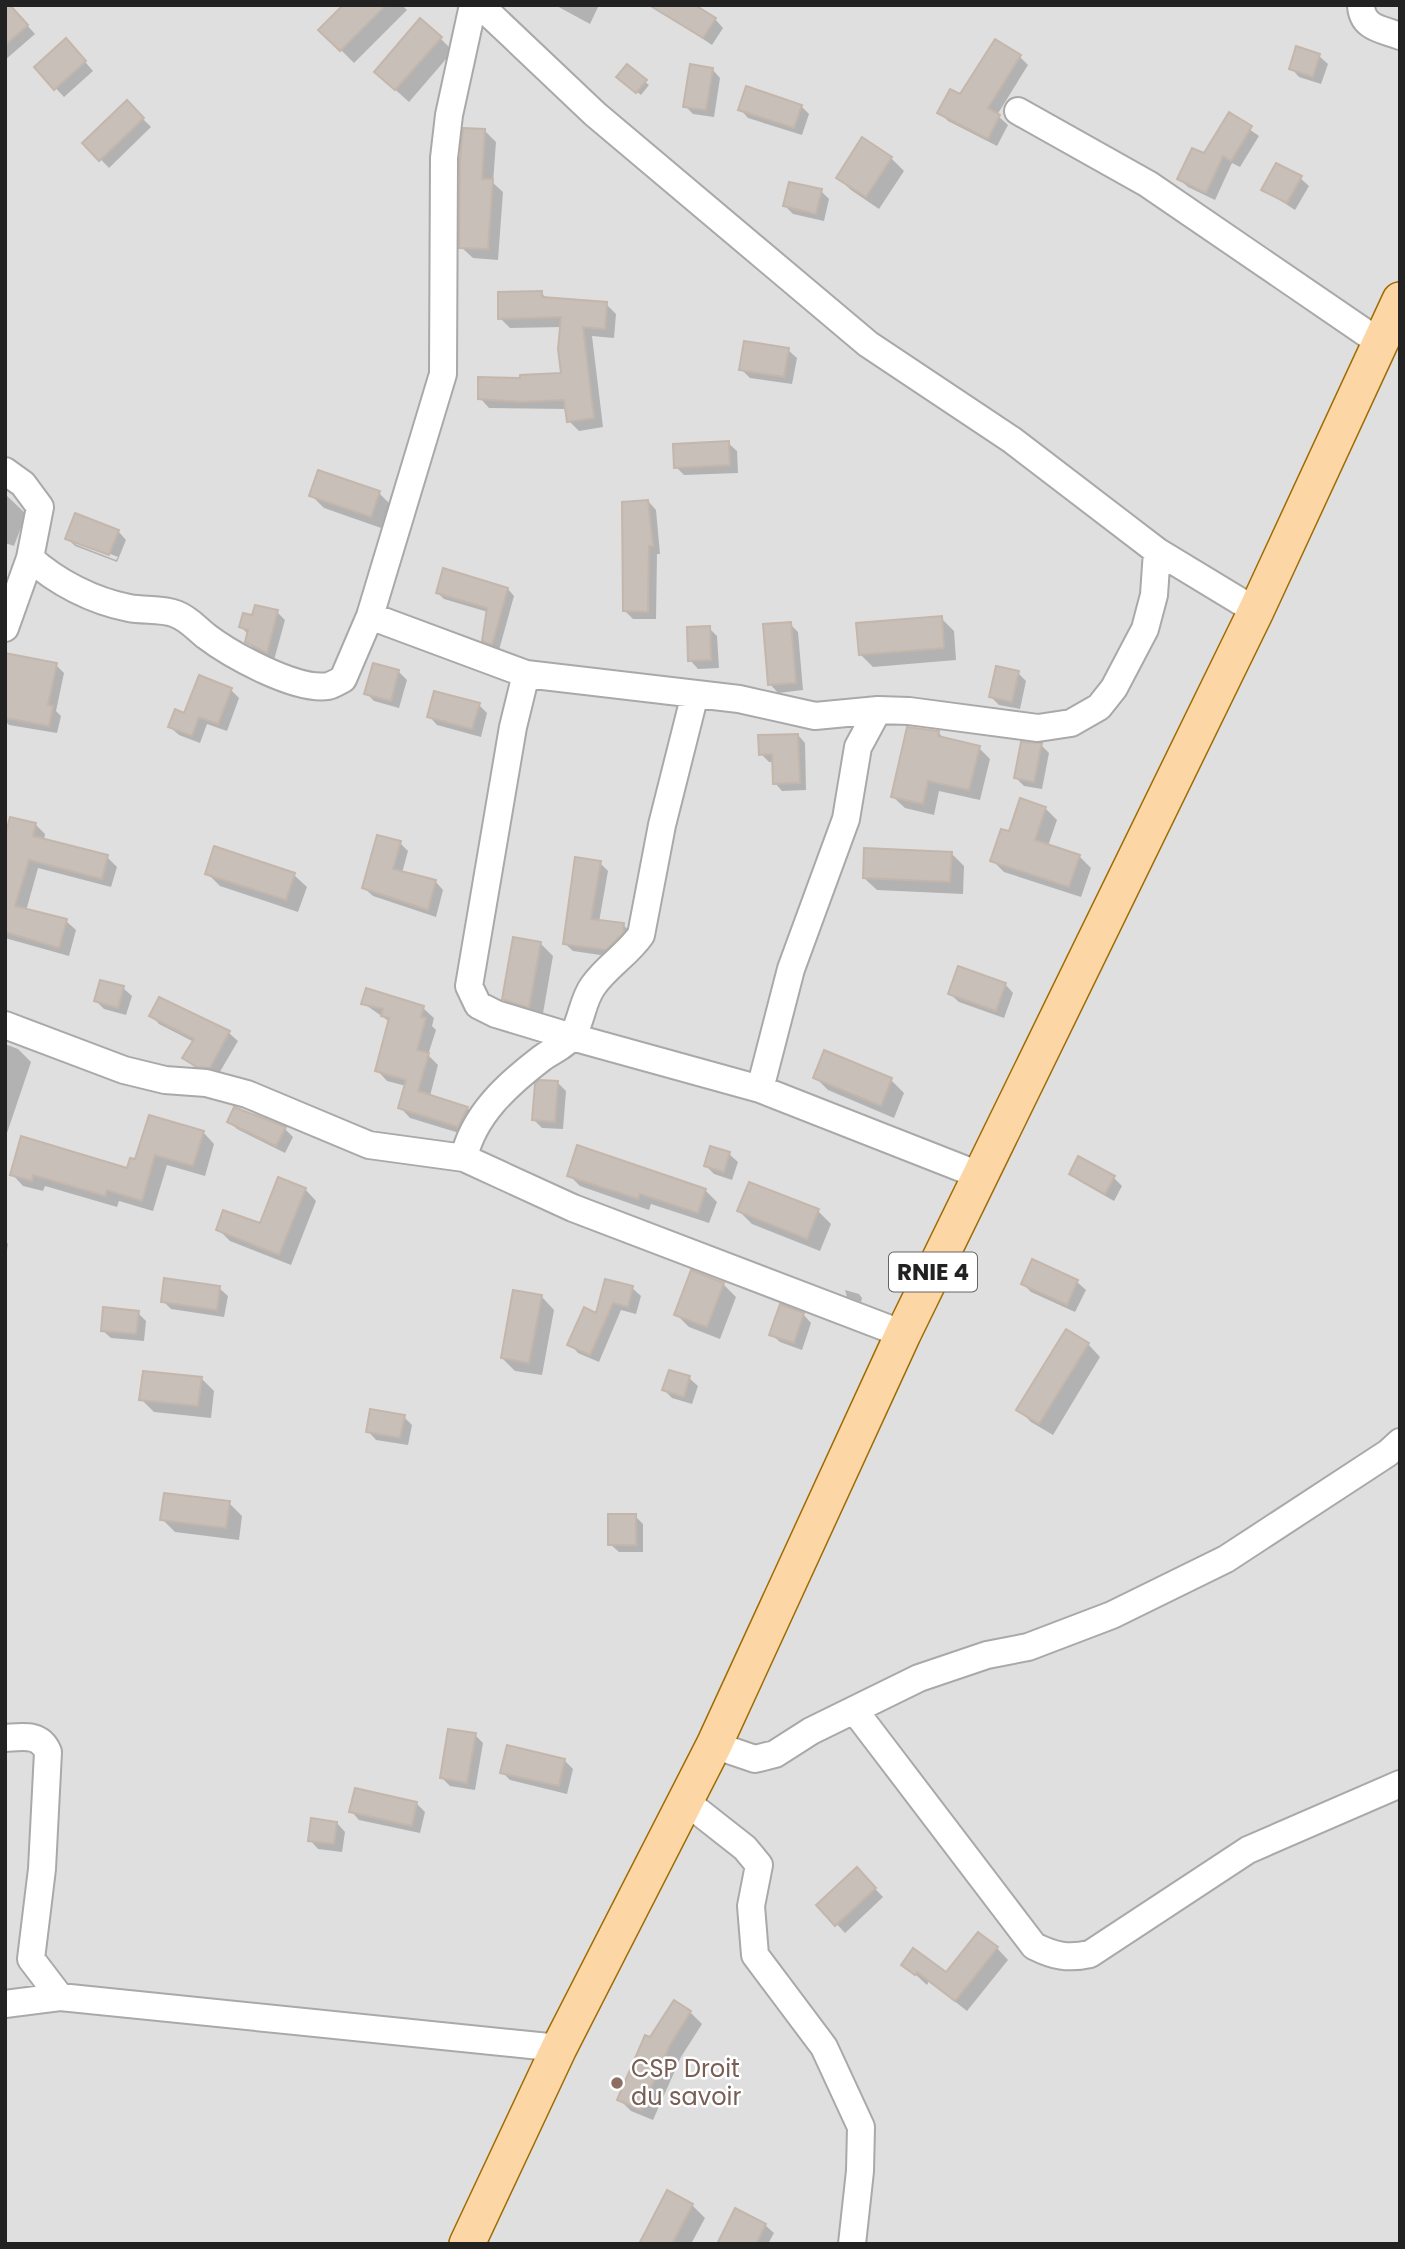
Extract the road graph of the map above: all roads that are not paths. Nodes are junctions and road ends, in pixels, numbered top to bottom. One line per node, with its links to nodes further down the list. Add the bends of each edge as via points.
1 (472, 5): 14 (street, via 444,158 443,374)
2 (480, 5): 9 (street, via 594,114 868,344 1012,440)
3 (1362, 5): 4 (street, via 1366,23)
4 (1400, 36)
5 (1018, 111): 7 (street, via 1148,184)
6 (1400, 300): 7 (main road, RNIE 4)
7 (1379, 342): 13 (main road, RNIE 4)
8 (5, 471): 10 (street, via 23,484 40,507)
9 (1157, 551): 13 (street); 18 (street, via 1154,595 1130,663 1098,707 1071,723 1038,728)
10 (30, 558): 11 (street); 12 (street)
11 (54, 579): 12 (street); 14 (street, via 127,608 173,612 229,651 306,684 329,686 343,679)
12 (19, 588): 15 (street)
13 (1256, 611): 23 (main road, RNIE 4)
14 (370, 616): 16 (street)
15 (5, 628)
16 (526, 674): 17 (street); 20 (street, via 469,986 478,1005 496,1014)
17 (695, 694): 18 (street, via 815,716); 20 (street, via 662,825 641,935 591,988)
18 (878, 710): 21 (street, via 858,747 846,819 791,969)
19 (5, 1025): 22 (street, via 124,1070 247,1094 369,1145)
20 (572, 1037): 21 (street); 22 (street, via 515,1080 487,1109 469,1135)
21 (760, 1089): 23 (street)
22 (464, 1158): 24 (street, via 573,1208)
23 (979, 1175): 24 (main road, RNIE 4)
24 (903, 1334): 28 (main road, RNIE 4)
25 (1400, 1442): 26 (street, via 1226,1559 1158,1593 1028,1647 987,1655 919,1678)
26 (855, 1711): 28 (street, via 775,1754 755,1759); 29 (street, via 1034,1946 1073,1958 1090,1954 1248,1850)
27 (5, 1738): 31 (street, via 31,1736 45,1743 48,1752 42,1869 31,1959)
28 (714, 1745): 30 (main road, RNIE 4)
29 (1400, 1784)
30 (684, 1800): 33 (main road, RNIE 4); 35 (street, via 745,1848 759,1866 751,1906 755,1955 824,2047 861,2127)
31 (60, 1997): 32 (street); 33 (street)
32 (5, 2004)
33 (559, 2048): 34 (main road, RNIE 4)
34 (467, 2244)
35 (852, 2244)

